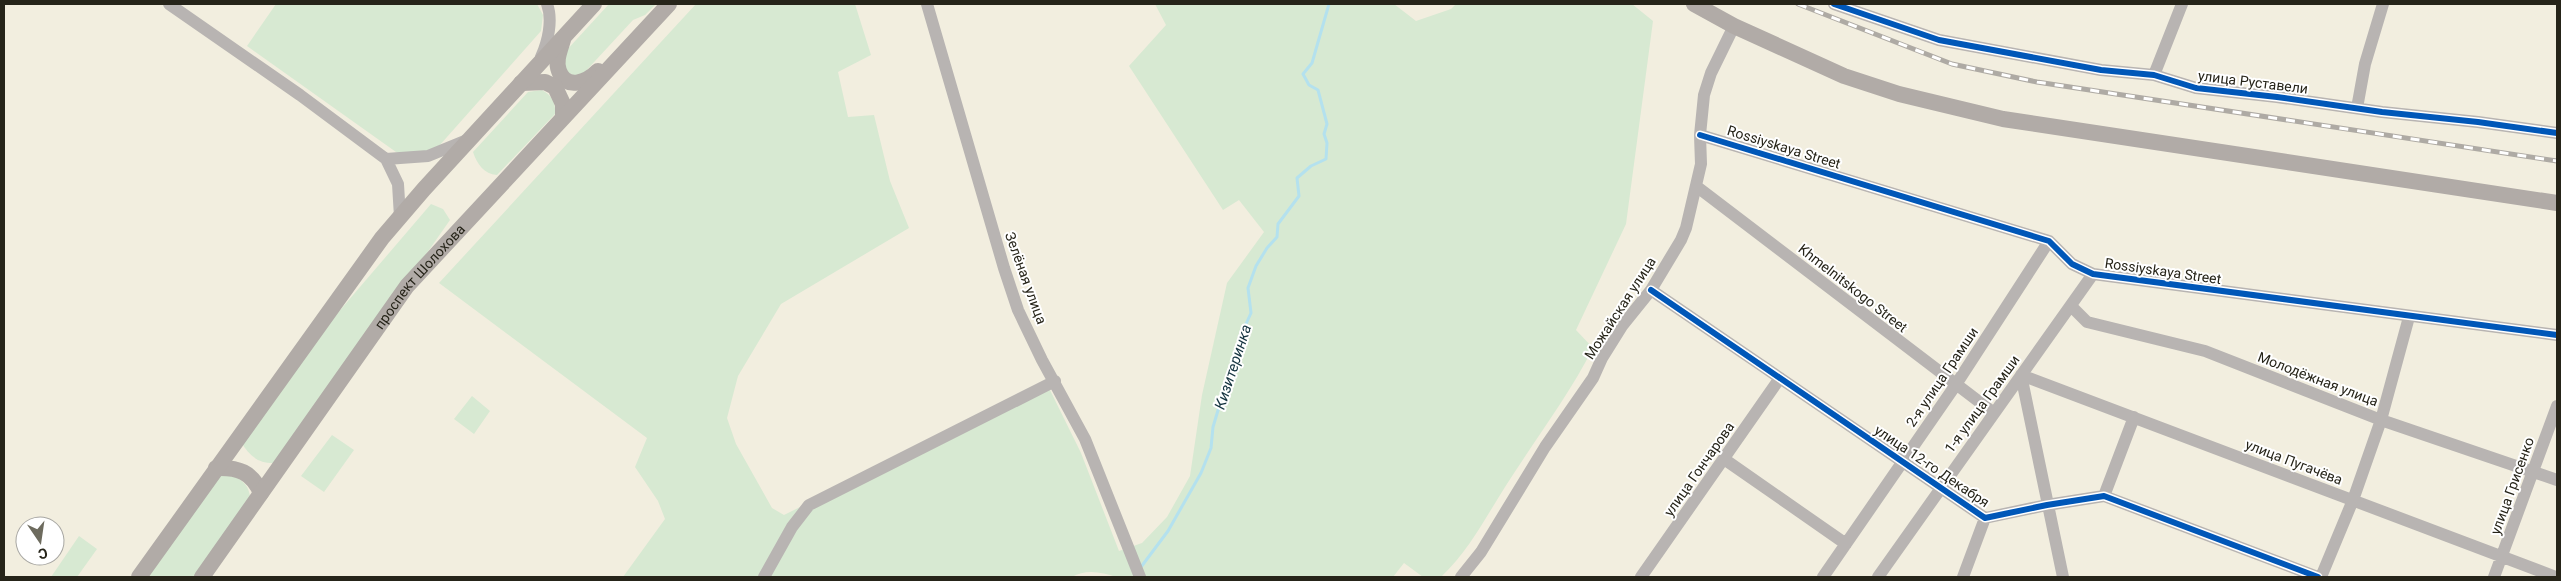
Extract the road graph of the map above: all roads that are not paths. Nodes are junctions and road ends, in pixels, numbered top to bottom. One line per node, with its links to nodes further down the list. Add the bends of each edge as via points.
1 (168, 4): 22 (street, via 300,95)
2 (547, 4): 14 (street, via 547,44)
3 (594, 4): 12 (main road)
4 (669, 4): 13 (main road, проспект Шолохова)
5 (927, 4): 35 (street, Зелёная улица, via 1010,288)
6 (1694, 4): 11 (main road)
7 (1711, 4): 24 (main road, via 1794,46 1847,68 1901,86 2004,111)
8 (1834, 4): 15 (street, улица Руставели, via 1939,40 2101,70)
9 (2182, 4): 15 (street)
10 (2383, 4): 17 (street, via 2365,64)
11 (1734, 26): 20 (street, Можайская улица, via 1711,72 1704,95); 25 (main road, via 1844,76 1899,94 2003,119)
12 (564, 36): 13 (main road, via 557,57 558,71 564,79 576,84 590,78 614,55); 14 (main road)
13 (624, 52): 18 (main road, проспект Шолохова)
14 (539, 64): 16 (main road)
15 (2154, 75): 17 (street, улица Руставели, via 2196,88)
16 (521, 83): 18 (main road, via 545,82 555,86 563,104); 21 (main road)
17 (2357, 108): 19 (street, улица Руставели)
18 (563, 117): 45 (main road, проспект Шолохова, via 407,286)
19 (2557, 133)
20 (1700, 135): 23 (street, Можайская улица, via 1701,164); 27 (street, Rossiyskaya Street)
21 (470, 138): 22 (street, via 428,156); 26 (main road)
22 (386, 160): 26 (street, via 398,184)
23 (1696, 186): 29 (street, Можайская улица, via 1683,234); 36 (street, Khmelnitskogo Street)
24 (2557, 194)
25 (2557, 202)
26 (400, 217): 41 (main road)
27 (2049, 241): 28 (street, Rossiyskaya Street, via 2072,264); 36 (street, 2-я улица Грамши)
28 (2093, 274): 30 (street, 1-я улица Грамши); 31 (street, Rossiyskaya Street)
29 (1651, 290): 34 (street, улица 12-го Декабря); 60 (street, Можайская улица, via 1622,326 1593,378 1545,447 1481,552)
30 (2071, 306): 33 (street, 1-я улица Грамши); 40 (street, Молодёжная улица, via 2087,322 2205,351)
31 (2409, 317): 32 (street, Rossiyskaya Street); 40 (street)
32 (2557, 336)
33 (2021, 375): 38 (street, 1-я улица Грамши); 39 (street, улица Пугачёва); 52 (street)
34 (1780, 378): 42 (street, улица Гончарова); 43 (street, улица 12-го Декабря)
35 (1055, 381): 58 (street, via 810,505 792,527); 59 (street, Зелёная улица, via 1085,439)
36 (1955, 386): 38 (street, Khmelnitskogo Street); 43 (street, 2-я улица Грамши)
37 (2557, 406): 46 (street, улица Грисенко)
38 (1994, 413): 48 (street, 1-я улица Грамши)
39 (2134, 418): 50 (street); 51 (street, улица Пугачёва)
40 (2381, 420): 46 (street, Молодёжная улица); 51 (street)
41 (232, 444): 44 (main road); 45 (main road, via 243,462 256,470)
42 (1724, 458): 54 (street); 61 (street, улица Гончарова)
43 (1903, 462): 48 (street, улица 12-го Декабря); 54 (street, 2-я улица Грамши)
44 (216, 468): 49 (main road, via 241,470 251,477); 56 (main road)
45 (276, 471): 49 (main road, проспект Шолохова)
46 (2534, 472): 47 (street, Молодёжная улица); 55 (street, улица Грисенко)
47 (2557, 480)
48 (1941, 488): 53 (street, улица 12-го Декабря); 63 (street, 1-я улица Грамши)
49 (261, 493): 57 (main road, проспект Шолохова)
50 (2104, 496): 52 (street, улица 12-го Декабря); 66 (street, улица 12-го Декабря)
51 (2353, 500): 55 (street, улица Пугачёва); 66 (street)
52 (2047, 505): 53 (street, улица 12-го Декабря); 65 (street)
53 (1985, 518): 64 (street)
54 (1846, 544): 62 (street, 2-я улица Грамши)
55 (2501, 557): 67 (street, улица Грисенко); 68 (street, улица Пугачёва)
56 (139, 577)
57 (202, 577)
58 (764, 577)
59 (1140, 577)
60 (1461, 577)
61 (1641, 577)
62 (1822, 577)
63 (1878, 577)
64 (1963, 577)
65 (2064, 577)
66 (2320, 577)
67 (2494, 577)
68 (2556, 577)

